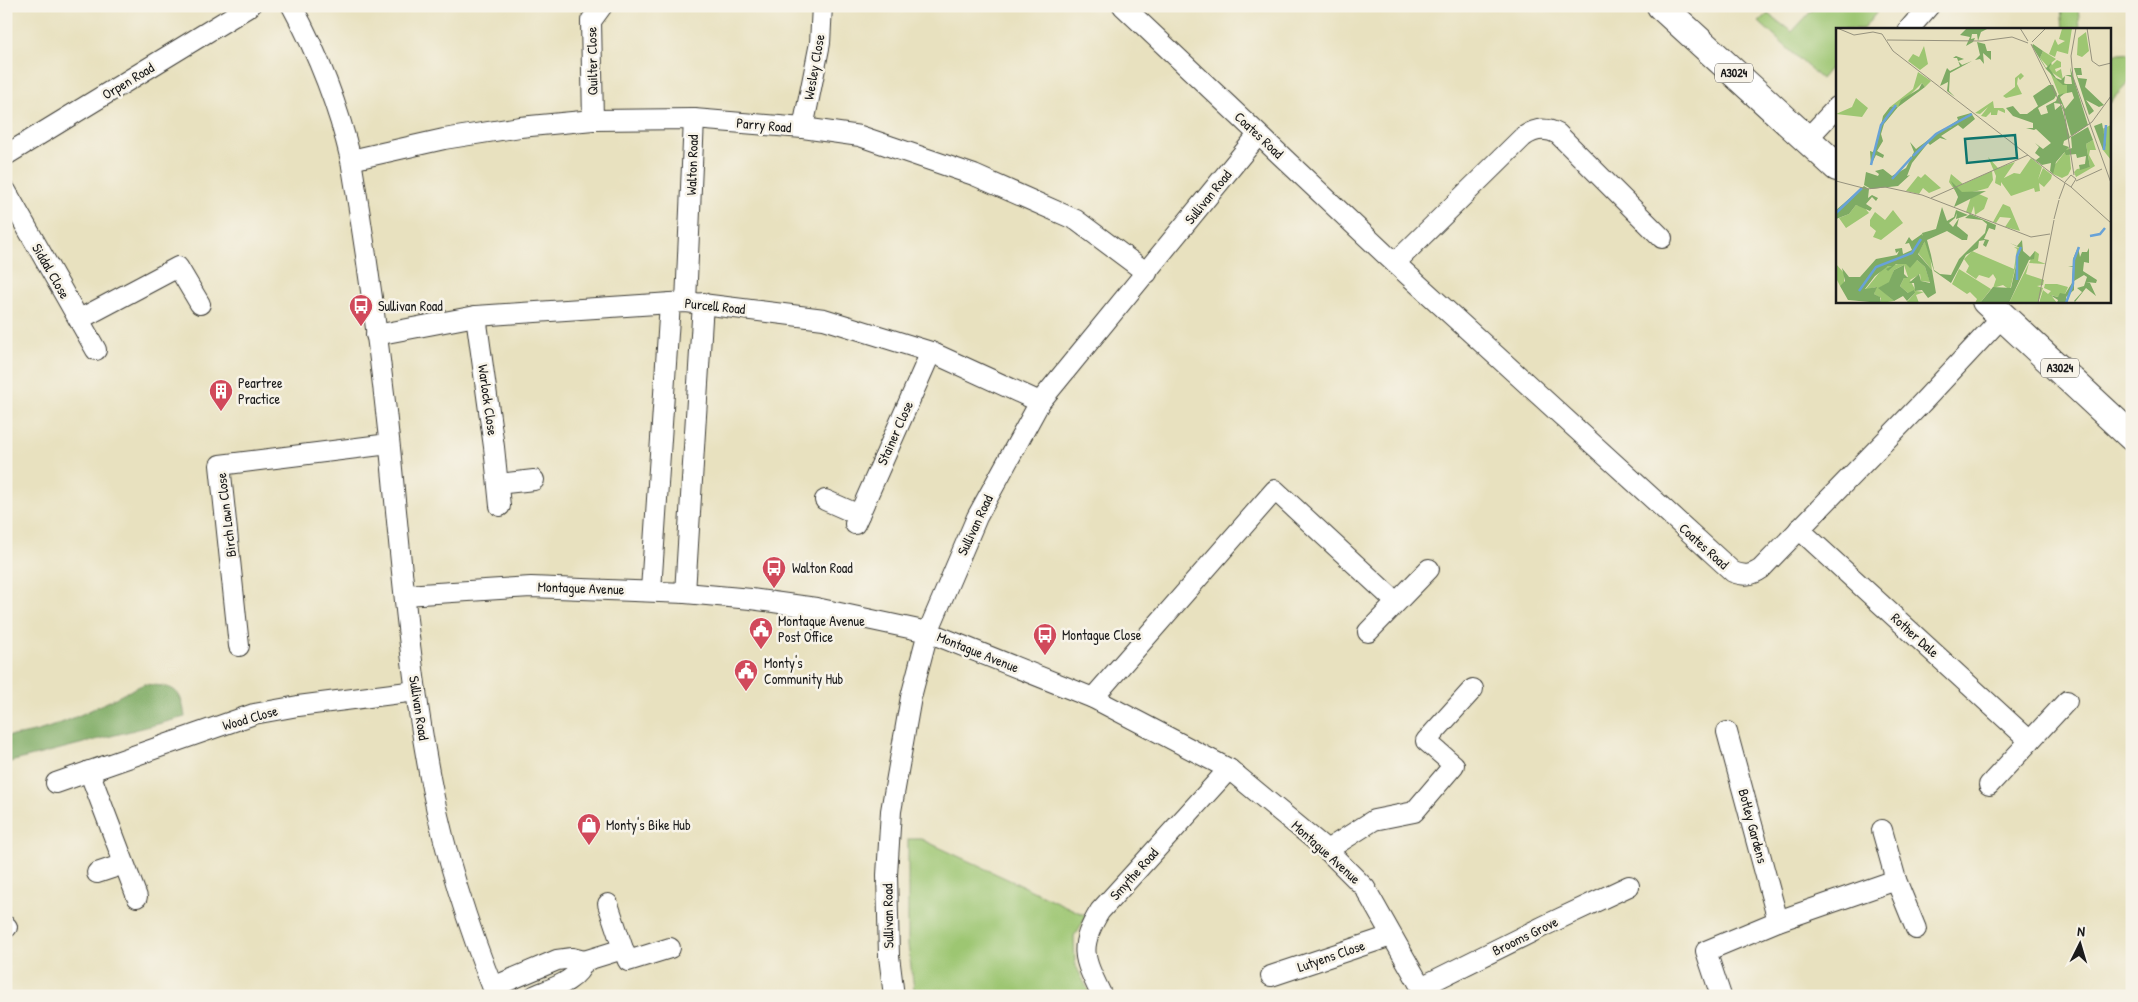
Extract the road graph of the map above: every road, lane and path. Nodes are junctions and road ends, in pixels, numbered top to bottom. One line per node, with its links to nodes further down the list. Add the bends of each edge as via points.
1 (250, 6): 15 (street, Orpen Road)
2 (292, 6): 16 (street, Sullivan Road, via 326,77)
3 (602, 6): 11 (street, Quilter Close, via 591,21)
4 (822, 6): 12 (street, Wesley Close, via 820,43)
5 (1124, 6): 13 (street, Coates Road)
6 (1661, 6): 14 (main road, A3024)
7 (1929, 6): 8 (street)
8 (1910, 28)
9 (1836, 108): 14 (street)
10 (694, 119): 11 (street, Parry Road); 12 (street, Parry Road); 22 (street, Walton Road)
11 (593, 120): 16 (street, Parry Road, via 444,139)
12 (803, 128): 21 (street, Parry Road, via 860,136 974,175 1076,220)
13 (1258, 135): 20 (street, Coates Road); 21 (street, Sullivan Road)
14 (1807, 139): 17 (main road, A3024)
15 (6, 155)
16 (352, 160): 27 (street, Sullivan Road)
17 (1836, 166)
18 (6, 192): 26 (street, Siddal Close)
19 (1662, 238): 20 (street, via 1558,134 1552,130 1538,130 1523,137)
20 (1395, 263): 37 (street, Coates Road, via 1733,572 1753,575)
21 (1147, 273): 30 (street, Sullivan Road)
22 (686, 303): 25 (street, Purcell Road); 29 (street, Purcell Road, via 824,320); 39 (street, Walton Road); 40 (street, Walton Road)
23 (200, 304): 26 (street, via 178,266)
24 (1994, 309): 31 (main road, A3024); 37 (street, Coates Road, via 1918,407)
25 (476, 316): 27 (street, Purcell Road); 34 (street, Warlock Close)
26 (80, 319): 28 (street, Siddal Close)
27 (376, 335): 32 (street, Sullivan Road)
28 (96, 350)
29 (931, 352): 30 (street, Purcell Road); 35 (street, Stainer Close, via 857,519)
30 (1040, 402): 43 (street, Sullivan Road, via 977,517)
31 (2132, 437)
32 (390, 444): 41 (street, Sullivan Road); 45 (street, Birch Lawn Close, via 220,465)
33 (534, 480): 34 (street)
34 (498, 484): 36 (street, Warlock Close)
35 (825, 500)
36 (500, 506)
37 (1799, 529): 51 (street, Rother Dale)
38 (1429, 569): 42 (street)
39 (650, 590): 40 (street, Montague Avenue); 41 (street, Montague Avenue, via 531,587)
40 (685, 593): 43 (street, Montague Avenue, via 816,608)
41 (405, 596): 47 (street, Sullivan Road)
42 (1396, 602): 44 (street); 48 (street, via 1275,490)
43 (928, 632): 48 (street, Montague Avenue); 74 (street, Sullivan Road, via 911,697 891,811 887,875 889,956)
44 (1368, 632)
45 (239, 646)
46 (1473, 689): 57 (street, via 1426,741 1454,765 1414,812 1374,820)
47 (416, 691): 53 (street, Wood Close, via 254,714); 71 (street, Sullivan Road, via 432,788 449,857)
48 (1093, 698): 52 (street, Montague Avenue)
49 (2067, 701): 51 (street)
50 (1727, 732): 64 (street, Botley Gardens)
51 (2030, 741): 55 (street)
52 (1229, 769): 57 (street, Montague Avenue); 75 (street, Smythe Road, via 1100,911 1088,931 1085,953 1089,970)
53 (89, 771): 54 (street, Wood Close); 58 (street)
54 (56, 784)
55 (1989, 785)
56 (1882, 830): 60 (street)
57 (1327, 850): 66 (street, Montague Avenue, via 1365,888)
58 (124, 864): 59 (street); 62 (street)
59 (97, 873)
60 (1896, 880): 64 (street); 65 (street)
61 (1629, 886): 72 (street, Brooms Grove, via 1546,925)
62 (137, 897)
63 (608, 904): 67 (street)
64 (1778, 921): 76 (street, via 1706,951)
65 (1916, 929)
66 (1391, 936): 70 (street, Lutyens Close); 72 (street, Montague Avenue)
67 (623, 948): 68 (street, via 628,961); 69 (street)
68 (670, 948)
69 (584, 962): 71 (street, via 572,958 557,960); 73 (street, via 580,971 566,982)
70 (1271, 976)
71 (492, 992)
72 (1423, 992)
73 (534, 996)
74 (894, 996)
75 (1102, 996)
76 (1721, 996)

